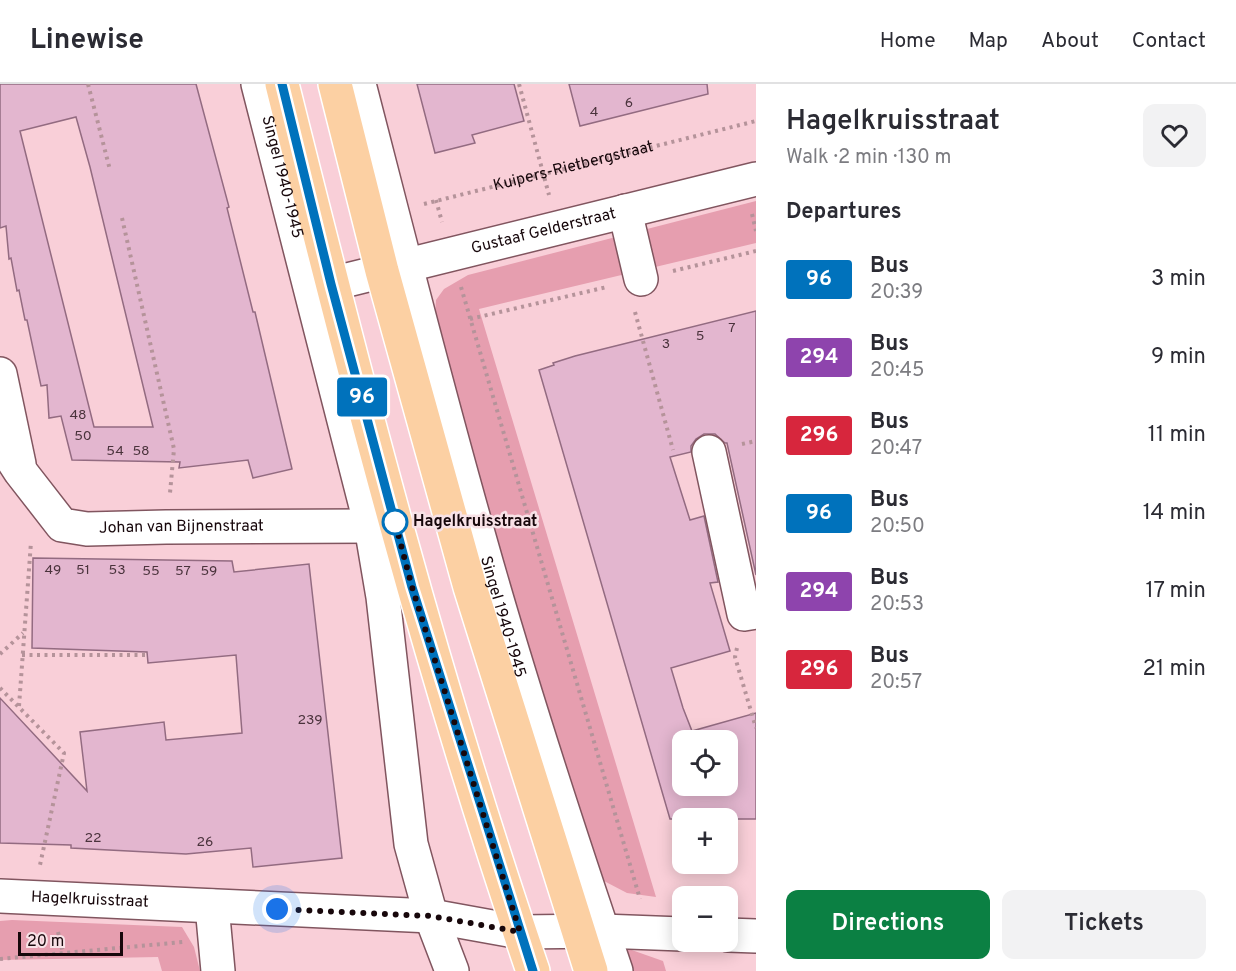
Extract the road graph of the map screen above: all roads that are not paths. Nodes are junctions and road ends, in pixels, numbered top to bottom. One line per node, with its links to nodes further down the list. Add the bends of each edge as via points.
1 (258, 84): 14 (street, Singel 1940-1945)
2 (282, 84): 8 (main road, Singel 1940-1945)
3 (335, 84): 7 (main road, Singel 1940-1945)
4 (359, 84): 7 (street, Singel 1940-1945, via 392,213)
5 (756, 179): 6 (street, Gustaaf Gelderstraat)
6 (625, 211): 7 (street, Gustaaf Gelderstraat); 9 (street)
7 (393, 269): 8 (street, Gustaaf Gelderstraat); 19 (main road, Singel 1940-1945, via 470,587)
8 (331, 284): 20 (main road, Singel 1940-1945, via 412,587)
9 (637, 291)
10 (0, 374): 13 (street, Johan van Bijnenstraat)
11 (0, 440): 13 (street, Johan van Bijnenstraat)
12 (709, 452): 15 (street)
13 (28, 481): 14 (street, Johan van Bijnenstraat, via 62,525 87,529)
14 (371, 526): 18 (street, Singel 1940-1945, via 383,597 411,844)
15 (750, 613)
16 (0, 896): 17 (street, Hagelkruisstraat)
17 (212, 906): 18 (street, Hagelkruisstraat); 24 (street)
18 (431, 916): 20 (street, Hagelkruisstraat); 25 (street, Singel 1940-1945)
19 (589, 931): 20 (street, Hagelkruisstraat); 21 (street, Hagelkruisstraat); 27 (main road, Singel 1940-1945); 28 (street, Singel 1940-1945)
20 (520, 932): 26 (main road, Singel 1940-1945)
21 (672, 934)
22 (738, 935): 23 (street)
23 (756, 936)
24 (218, 971)
25 (452, 971)
26 (533, 971)
27 (591, 971)
28 (616, 971)

